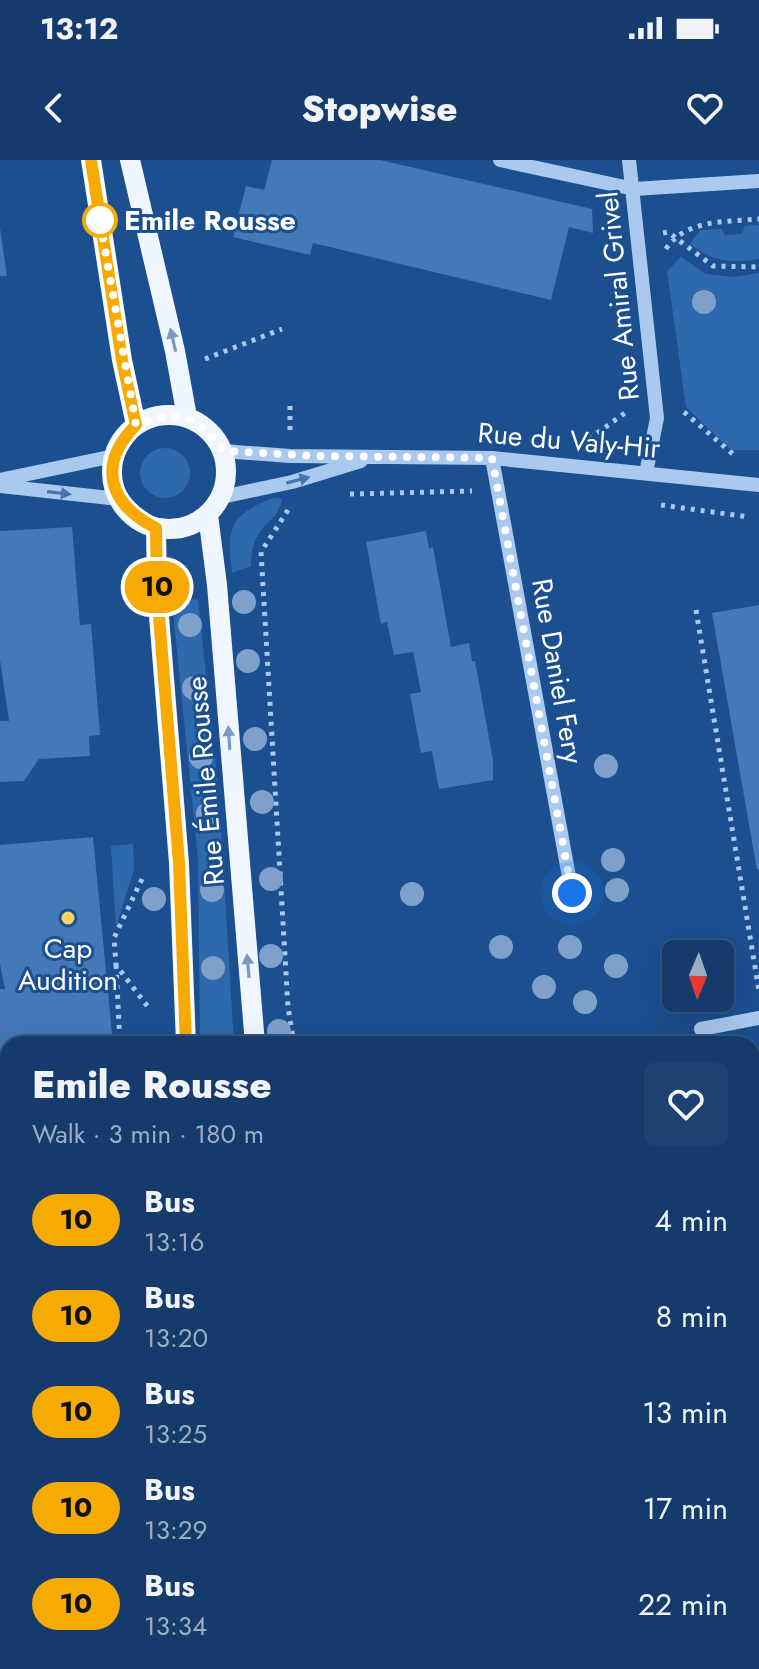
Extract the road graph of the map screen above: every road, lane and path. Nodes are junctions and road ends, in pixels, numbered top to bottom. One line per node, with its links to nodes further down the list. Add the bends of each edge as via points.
1 (91, 160): 18 (main road)
2 (130, 160): 17 (main road, one-way to 2)
3 (500, 160): 6 (street)
4 (629, 160): 6 (street, Rue Amiral Grivel)
5 (759, 181): 6 (street)
6 (634, 189): 9 (street, Rue Amiral Grivel)
7 (759, 219): 8 (path, via 689,228)
8 (674, 238): 9 (path, via 668,232); 10 (path); 11 (path, via 713,266)
9 (637, 239): 26 (street, Rue Amiral Grivel, via 657,418)
10 (664, 261)
11 (759, 267)
12 (282, 329): 13 (path)
13 (205, 359)
14 (632, 401): 19 (path, via 630,409 592,439)
15 (290, 403): 20 (path)
16 (680, 408): 22 (path, via 733,455)
17 (187, 417): 18 (main road, via 161,415); 21 (main road, via 208,430)
18 (136, 425): 23 (main road)
19 (579, 438)
20 (290, 440)
21 (223, 451): 24 (street, Rue du Valy-Hir); 29 (main road, via 227,474)
22 (745, 455)
23 (114, 456): 27 (street); 30 (main road, via 112,478)
24 (373, 458): 25 (street, Rue du Valy-Hir); 29 (street, Rue du Valy-Hir, one-way to 24)
25 (492, 458): 26 (street, Rue du Valy-Hir); 36 (street, Rue Daniel Fery)
26 (646, 473): 28 (street, Rue du Valy-Hir)
27 (0, 483): 30 (street, one-way to 30)
28 (759, 485)
29 (222, 497): 32 (main road)
30 (119, 499): 33 (main road, via 134,517)
31 (289, 507): 45 (path, via 261,552)
32 (208, 515): 33 (main road, via 184,528); 44 (main road, Rue Émile Rousse, one-way to 32)
33 (156, 528): 43 (main road, Rue Émile Rousse)
34 (696, 610): 38 (path)
35 (142, 879): 37 (path, via 114,938)
36 (572, 893)
37 (116, 965): 39 (path); 42 (path)
38 (759, 991)
39 (148, 1007)
40 (759, 1018): 41 (street)
41 (701, 1029)
42 (120, 1036)
43 (186, 1036)
44 (254, 1036)
45 (293, 1036)

